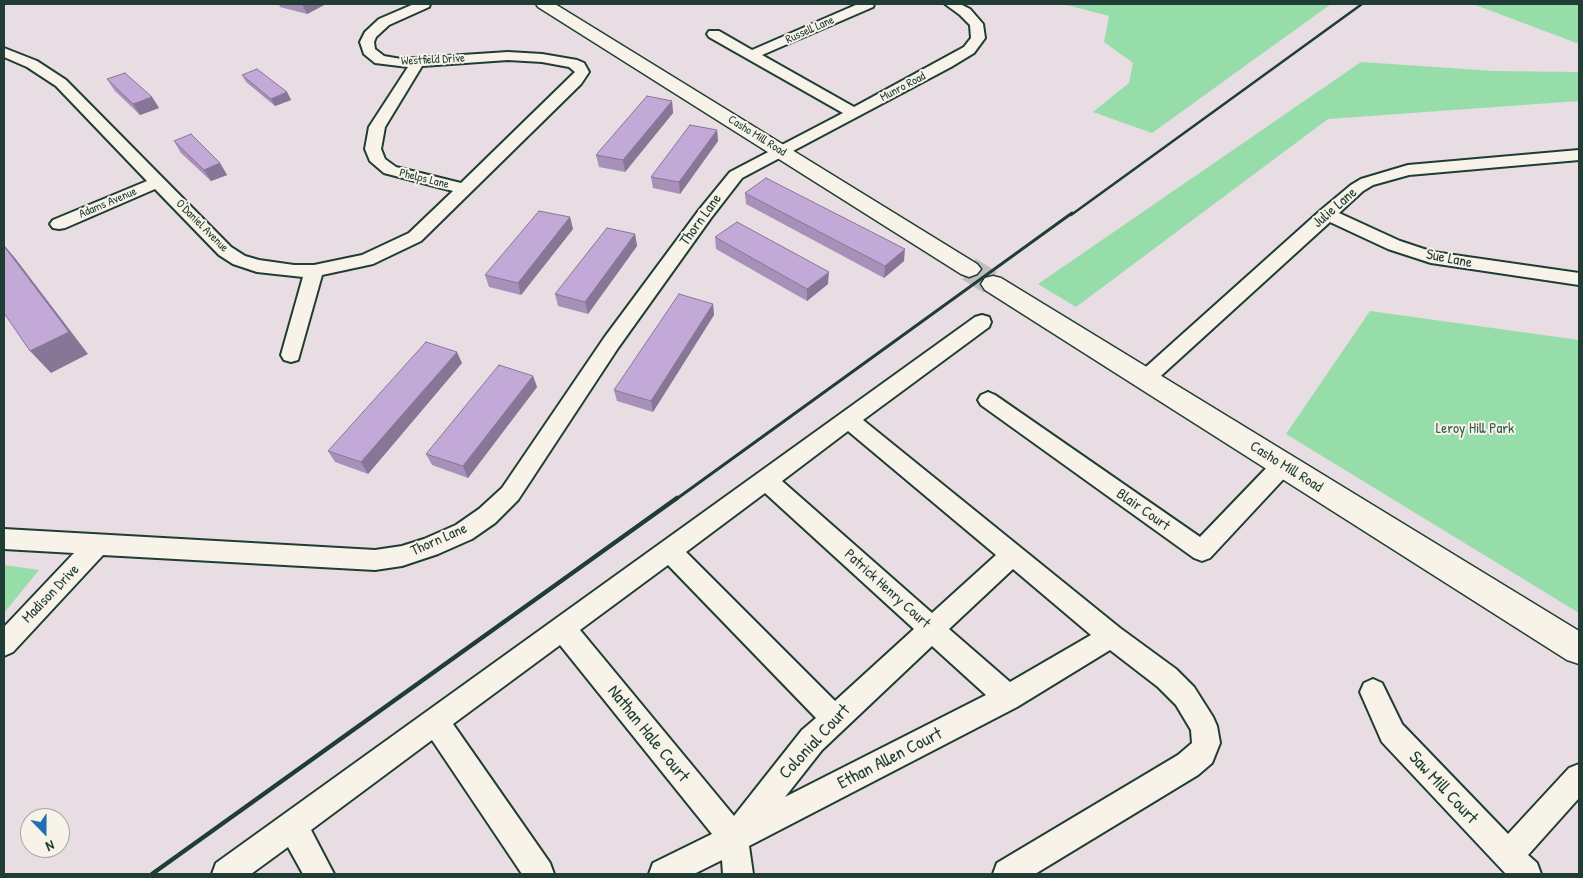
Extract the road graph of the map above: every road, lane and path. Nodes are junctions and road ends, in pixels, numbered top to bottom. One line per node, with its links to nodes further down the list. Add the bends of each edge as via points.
1 (424, 4): 8 (street, Westfield Drive, via 384,22 367,42 369,51 380,60)
2 (544, 4): 11 (street, Casho Mill Road)
3 (868, 4): 7 (street, Russell Lane)
4 (951, 4): 10 (street, Munro Road, via 976,24 978,38 969,50)
5 (714, 34): 7 (street)
6 (4, 52): 13 (street, O'Daniel Avenue, via 38,67 61,83)
7 (752, 55): 10 (street)
8 (417, 62): 9 (street, Westfield Drive, via 508,56 542,58); 14 (street, Phelps Lane, via 377,127 373,149 378,161 390,170)
9 (579, 66): 14 (street, O'Daniel Avenue, via 582,72 576,81)
10 (854, 113): 11 (street, Munro Road)
11 (782, 151): 17 (street, Casho Mill Road); 29 (street, Thorn Lane, via 736,175 725,188 611,343 510,494 464,532 402,556 375,560)
12 (1579, 155): 15 (street, Julie Lane, via 1393,173 1357,188)
13 (158, 182): 16 (street, Adams Avenue); 18 (street, O'Daniel Avenue, via 225,251 239,260 276,270)
14 (464, 189): 18 (street, O'Daniel Avenue, via 415,237 368,260)
15 (1327, 214): 19 (street, Sue Lane, via 1394,245 1431,257); 23 (street, Julie Lane)
16 (59, 224)
17 (969, 269)
18 (314, 271): 22 (street)
19 (1579, 279)
20 (993, 284): 23 (street, Casho Mill Road)
21 (982, 322): 25 (street)
22 (291, 356)
23 (1145, 379): 26 (street, Casho Mill Road)
24 (988, 400): 26 (street, Blair Court, via 1202,551)
25 (848, 420): 27 (street); 31 (street)
26 (1283, 465): 36 (street, Casho Mill Road)
27 (766, 480): 30 (street); 32 (street, Patrick Henry Court)
28 (4, 539): 29 (street, Thorn Lane)
29 (98, 544): 35 (street, Madison Drive)
30 (669, 550): 33 (street); 39 (street)
31 (1012, 555): 32 (street, Colonial Court); 34 (street)
32 (931, 628): 38 (street, Patrick Henry Court); 39 (street, Colonial Court)
33 (563, 629): 40 (street); 43 (street, Nathan Hale Court)
34 (1111, 636): 38 (street, Ethan Allen Court); 50 (street, via 1167,678 1185,696 1204,726 1206,743 1202,753 1188,765)
35 (4, 644)
36 (1579, 649)
37 (1373, 692): 44 (street, Saw Mill Court, via 1392,733)
38 (1008, 698): 43 (street, Ethan Allen Court)
39 (834, 718): 43 (street, Colonial Court, via 812,740)
40 (436, 722): 42 (street); 47 (street)
41 (1579, 778): 44 (street)
42 (293, 826): 45 (street); 46 (street)
43 (734, 839): 48 (street, Ethan Allen Court); 49 (street)
44 (1517, 865)
45 (227, 874)
46 (319, 874)
47 (539, 874)
48 (664, 874)
49 (738, 874)
50 (1008, 874)

